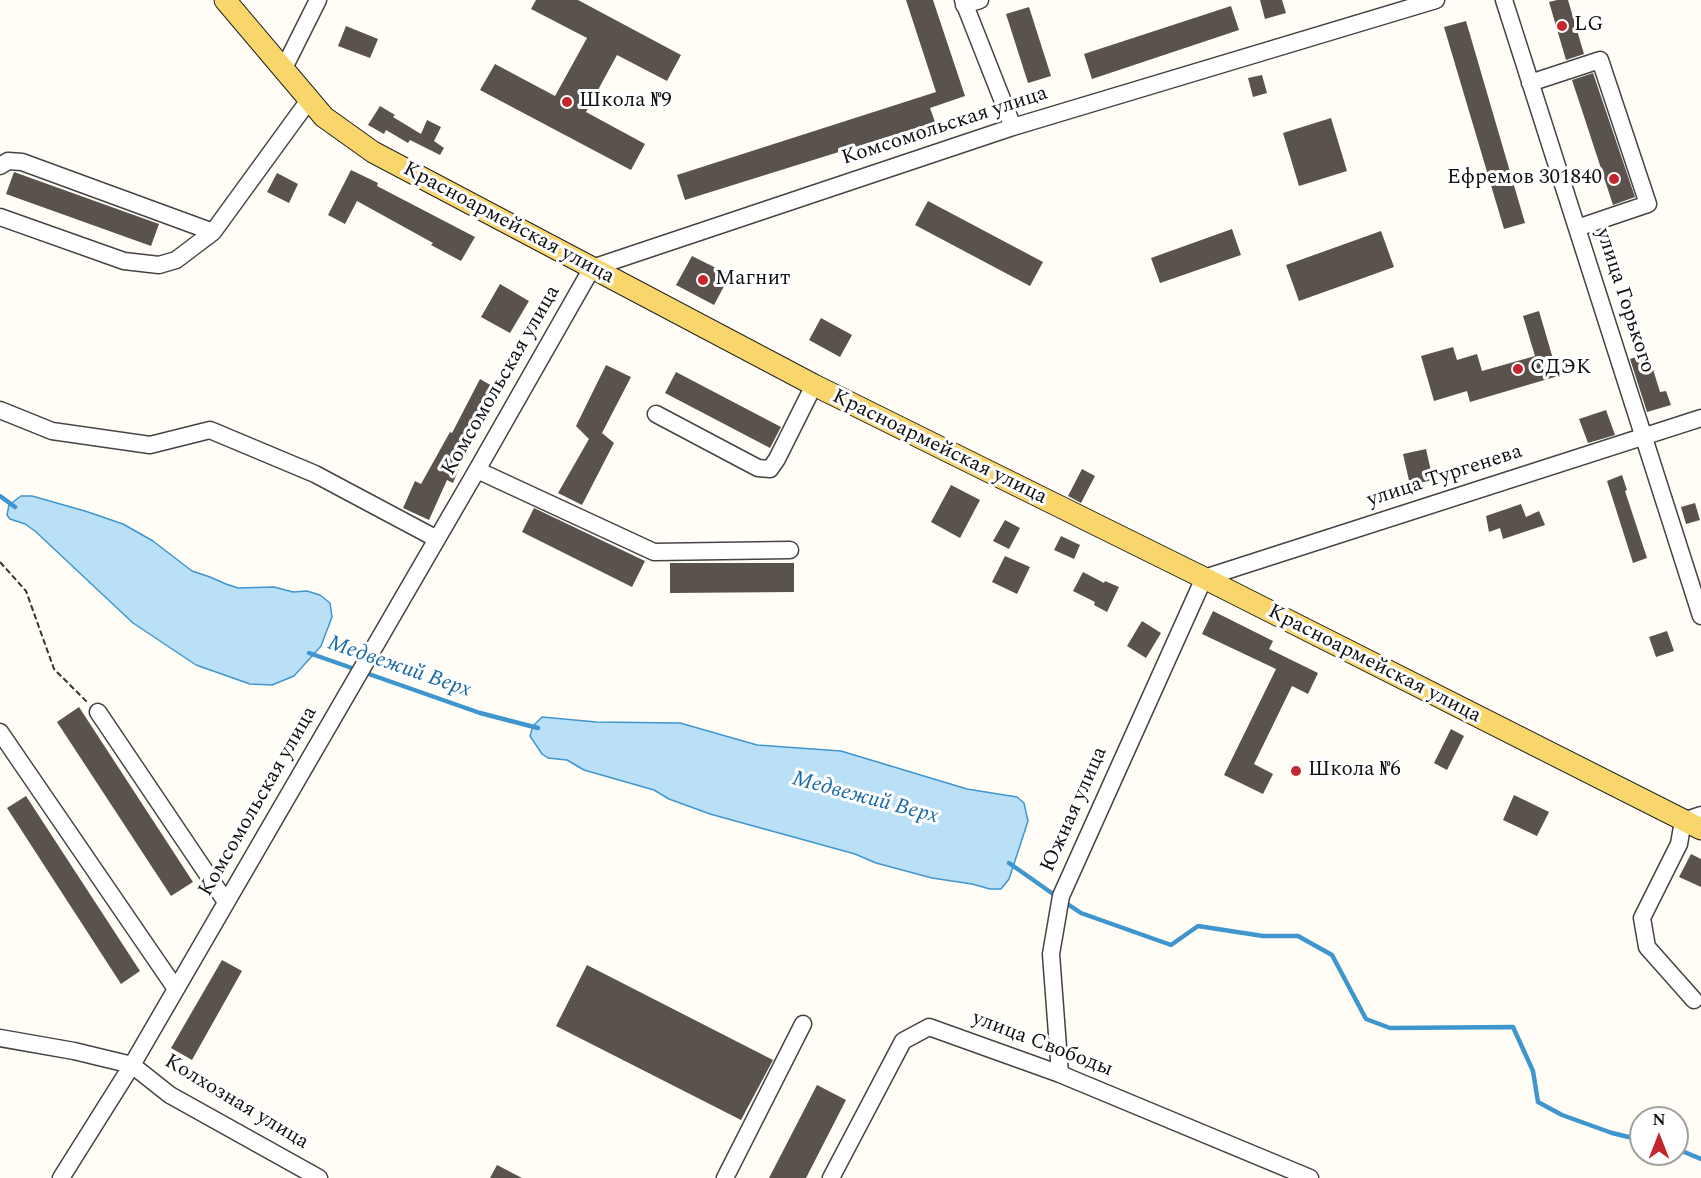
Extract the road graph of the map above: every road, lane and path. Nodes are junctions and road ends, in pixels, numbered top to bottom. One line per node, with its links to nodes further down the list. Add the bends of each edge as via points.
1 (225, 0): 6 (main road, Красноармейская улица)
2 (318, 0): 6 (street)
3 (1436, 0): 9 (street, Комсомольская улица)
4 (1504, 0): 7 (street, улица Горького)
5 (969, 2): 9 (street)
6 (283, 70): 8 (main road, Красноармейская улица)
7 (1530, 83): 12 (street, улица Горького); 12 (street, via 1600,60 1648,204)
8 (309, 100): 13 (street); 14 (main road, Красноармейская улица, via 324,117 373,152)
9 (1013, 127): 14 (street, Комсомольская улица)
10 (0, 166): 13 (street, via 8,161 22,162)
11 (0, 217): 13 (street, via 124,261 159,265 176,260)
12 (1577, 228): 19 (street, улица Горького)
13 (213, 232)
14 (592, 268): 15 (main road, Красноармейская улица); 20 (street, Комсомольская улица)
15 (814, 385): 17 (street, via 770,469 758,468); 24 (main road, Красноармейская улица)
16 (0, 410): 21 (street, via 52,431 150,445 210,430 315,474)
17 (656, 414)
18 (1701, 418): 19 (street, улица Тургенева)
19 (1644, 436): 24 (street, улица Тургенева); 25 (street, улица Горького)
20 (477, 470): 21 (street, Комсомольская улица); 22 (street, via 654,552)
21 (437, 539): 29 (street, Комсомольская улица)
22 (790, 550)
23 (0, 562): 26 (path, via 26,591 54,669)
24 (1203, 578): 28 (main road, Красноармейская улица); 35 (street, Южная улица, via 1061,896 1051,954)
25 (1701, 616)
26 (98, 712): 29 (street)
27 (0, 732): 30 (street)
28 (1695, 821): 31 (street, via 1679,844 1642,918 1647,947)
29 (226, 902): 30 (street, Комсомольская улица)
30 (176, 988): 34 (street, Комсомольская улица)
31 (1694, 1000)
32 (803, 1024): 38 (street)
33 (0, 1038): 34 (street)
34 (132, 1065): 36 (street, Комсомольская улица); 37 (street, Колхозная улица, via 170,1095)
35 (1060, 1074): 39 (street, улица Свободы, via 929,1027 903,1041); 40 (street, улица Свободы)
36 (61, 1178)
37 (319, 1178)
38 (725, 1178)
39 (831, 1178)
40 (1310, 1178)

